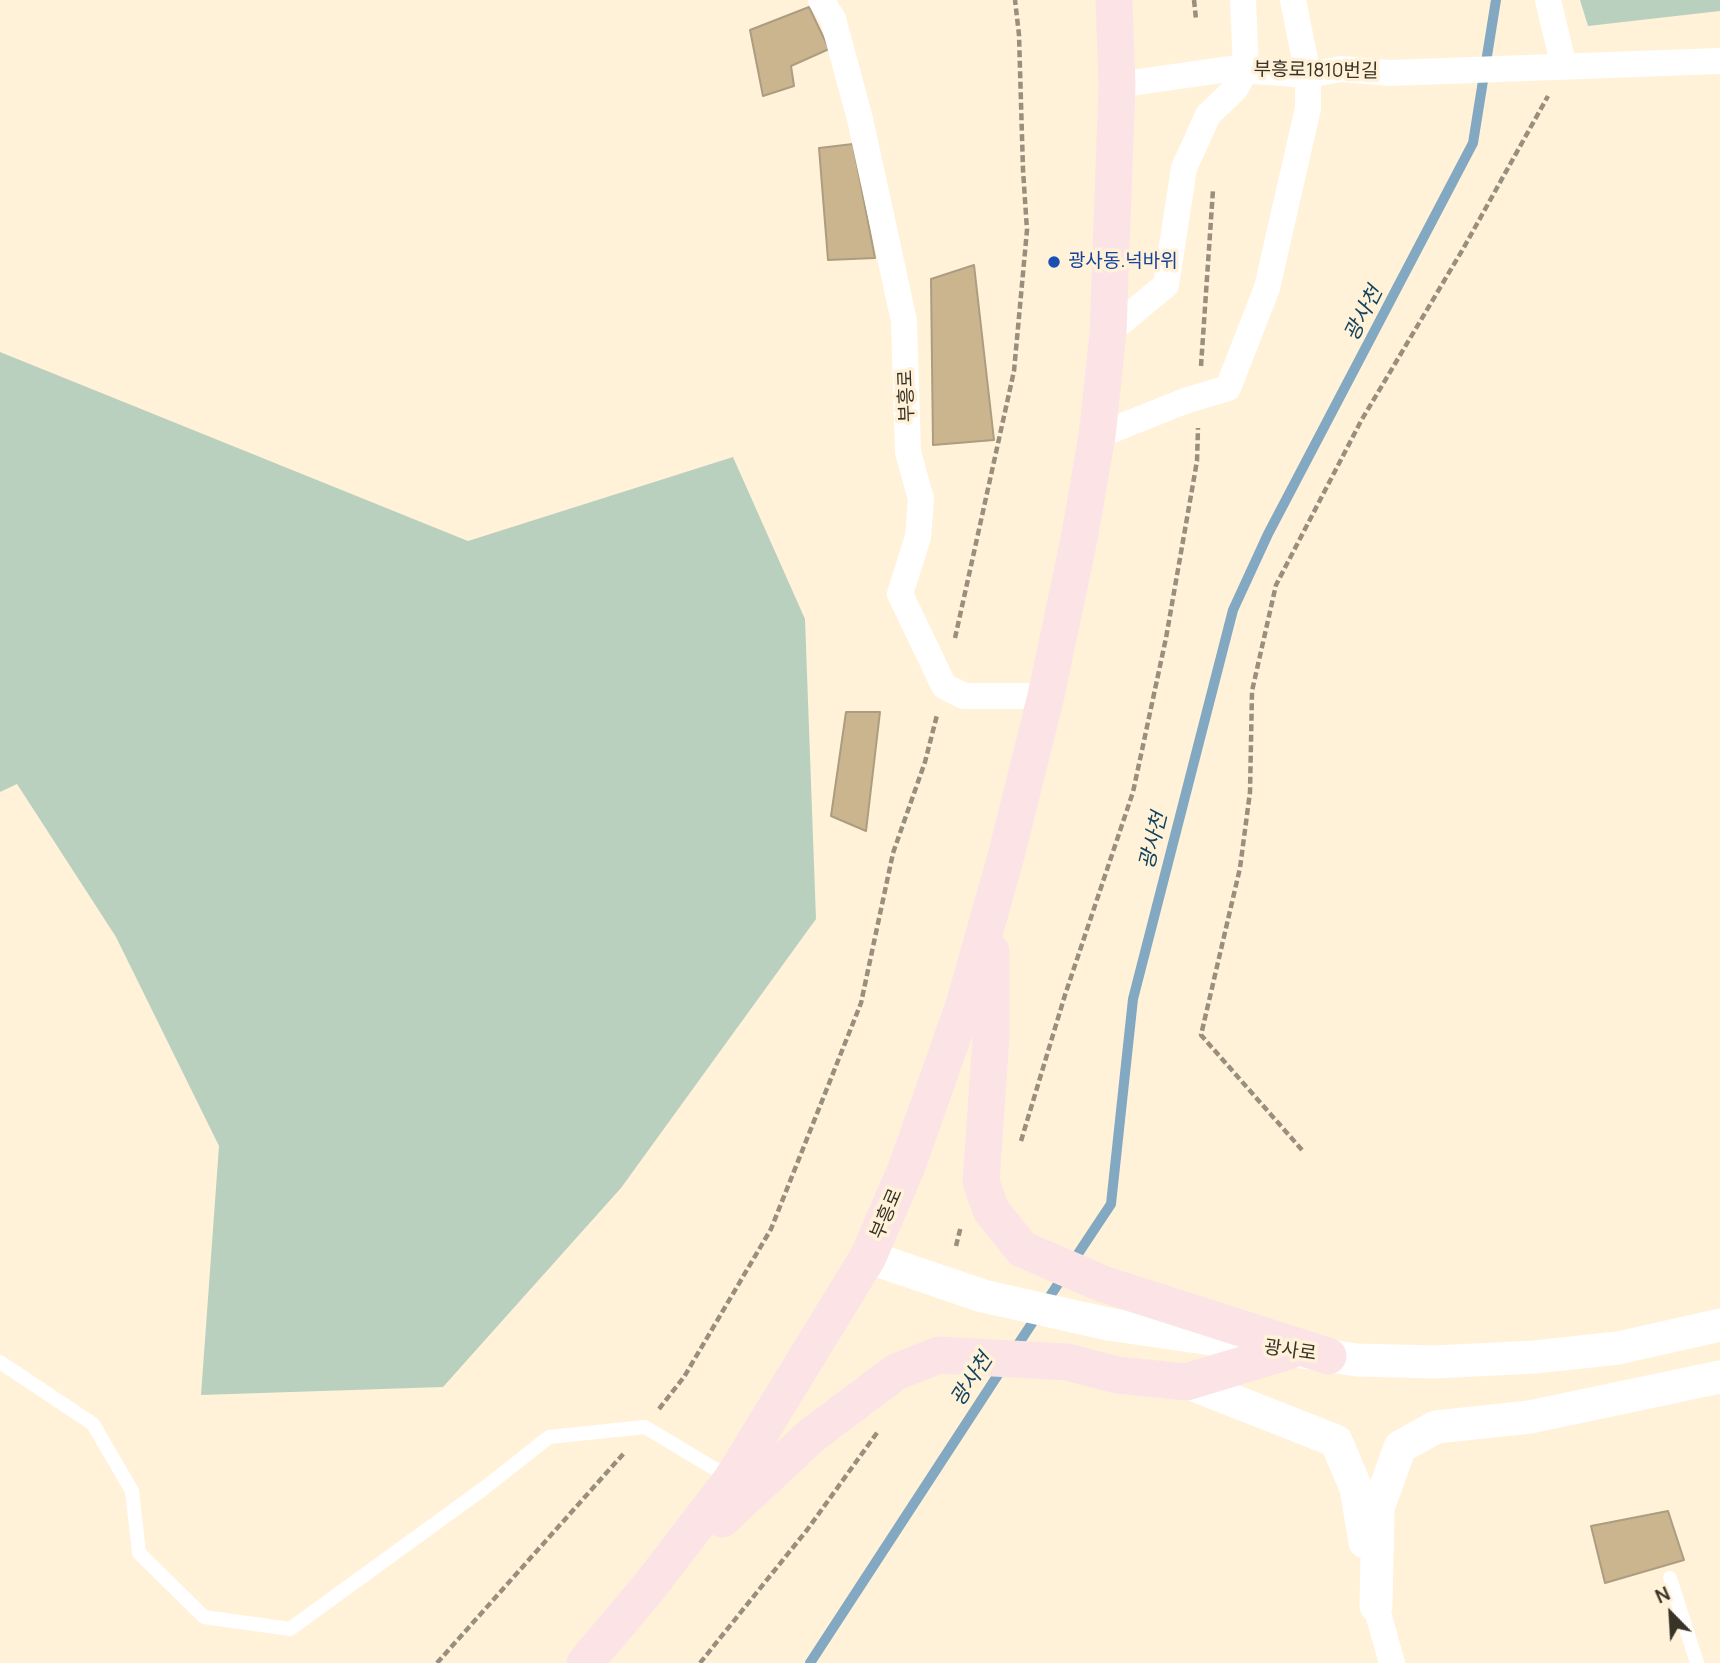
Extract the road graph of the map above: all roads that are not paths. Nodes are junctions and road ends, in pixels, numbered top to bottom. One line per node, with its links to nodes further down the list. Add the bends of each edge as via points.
1 (821, 0): 13 (street, 부흥로, via 833,19 860,119 904,321 908,452 920,499 918,537 901,594 944,686 964,696)
2 (1114, 0): 10 (main road, 부흥로)
3 (1243, 0): 8 (street)
4 (1293, 0): 9 (street)
5 (1548, 0): 7 (street)
6 (1720, 61): 7 (street)
7 (1564, 67): 9 (street, 부흥로1810번길, via 1390,73 1341,69)
8 (1246, 70): 9 (street, 부흥로1810번길); 10 (street, 부흥로1810번길); 11 (street, via 1235,89 1208,115 1184,169 1166,285)
9 (1308, 75): 12 (street, via 1308,108 1267,288 1228,388)
10 (1117, 85): 11 (main road, 부흥로)
11 (1108, 332): 12 (main road, 부흥로)
12 (1097, 436): 13 (main road, 부흥로)
13 (1046, 696): 14 (main road, 부흥로)
14 (991, 911): 15 (main road, 부흥로, via 964,1005 906,1169); 18 (main road, via 991,1037 981,1182 991,1210 1023,1249 1103,1284)
15 (868, 1257): 17 (street, 광사로, via 983,1296 1108,1324); 22 (main road, 부흥로)
16 (1720, 1325): 18 (street, 광사로, via 1618,1348 1535,1357 1435,1362)
17 (1289, 1350): 18 (street, 광사로); 21 (main road)
18 (1328, 1356)
19 (0, 1362): 22 (lane, via 93,1424 132,1491 139,1553 204,1617 290,1629 550,1437 645,1427)
20 (1720, 1377): 25 (street, via 1530,1416 1436,1427 1400,1447 1378,1508)
21 (1186, 1382): 24 (main road, via 1117,1376 1067,1362 939,1355 898,1370 812,1435); 25 (street, via 1336,1441 1356,1488)
22 (732, 1479): 24 (main road, 부흥로)
23 (1670, 1578): 28 (lane)
24 (649, 1587): 26 (main road, 부흥로)
25 (1376, 1606): 27 (street)
26 (584, 1663)
27 (1392, 1663)
28 (1697, 1663)

